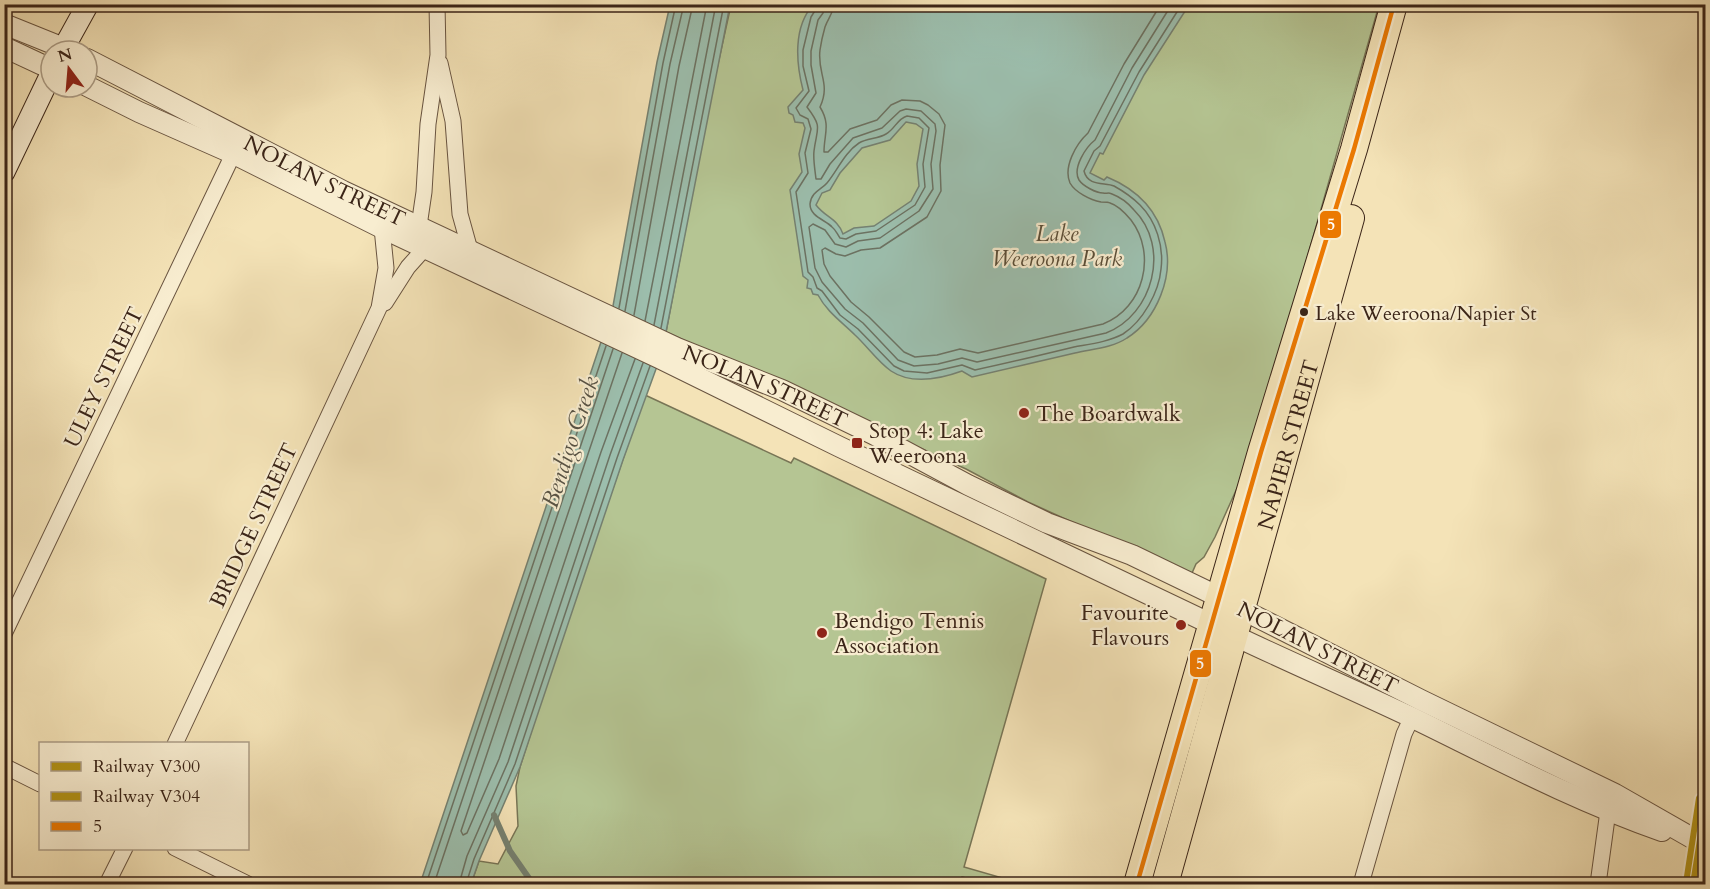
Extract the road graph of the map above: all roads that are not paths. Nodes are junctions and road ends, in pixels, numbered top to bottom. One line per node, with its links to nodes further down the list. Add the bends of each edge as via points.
1 (88, 4): 7 (main road)
2 (436, 4): 10 (street)
3 (1394, 4): 8 (highway, NAPIER STREET)
4 (1412, 4): 8 (highway, NAPIER STREET)
5 (4, 24): 6 (street)
6 (39, 39)
7 (70, 39)
8 (1392, 45): 23 (highway, NAPIER STREET, via 1354,149); 24 (highway, NAPIER STREET)
9 (4, 47): 11 (street)
10 (438, 55): 18 (street); 19 (street, via 453,122 460,214)
11 (39, 63)
12 (99, 66): 15 (street, NOLAN STREET)
13 (99, 92): 15 (street, NOLAN STREET, via 139,112)
14 (39, 99): 16 (main road)
15 (238, 146): 17 (street, NOLAN STREET); 18 (street, NOLAN STREET, via 343,191); 26 (street, ULEY STREET)
16 (4, 172)
17 (382, 228): 18 (street, NOLAN STREET); 21 (street, BRIDGE STREET, via 384,289)
18 (419, 239): 19 (street, NOLAN STREET); 20 (street, NOLAN STREET); 21 (street, BRIDGE STREET)
19 (470, 250): 20 (street, NOLAN STREET)
20 (600, 321): 22 (street, NOLAN STREET)
21 (371, 326): 30 (street, BRIDGE STREET)
22 (685, 361): 23 (street, NOLAN STREET, via 782,390 978,490); 25 (street, NOLAN STREET, via 840,447)
23 (1220, 597): 24 (highway, NOLAN STREET); 25 (highway, NAPIER STREET)
24 (1243, 610): 27 (highway, NAPIER STREET); 28 (street, NOLAN STREET)
25 (1211, 624): 27 (highway, NOLAN STREET); 39 (highway, NAPIER STREET)
26 (4, 634)
27 (1235, 636): 29 (street, NOLAN STREET); 40 (highway, NAPIER STREET)
28 (1421, 700): 29 (street); 33 (street, NOLAN STREET)
29 (1412, 717): 33 (street, NOLAN STREET, via 1553,787); 41 (street)
30 (176, 742)
31 (4, 766): 32 (street)
32 (39, 784)
33 (1611, 802): 34 (street, NOLAN STREET); 42 (street)
34 (1702, 845)
35 (124, 850): 37 (street)
36 (177, 850): 38 (street)
37 (107, 885)
38 (248, 885)
39 (1137, 885)
40 (1165, 885)
41 (1361, 885)
42 (1598, 885)

